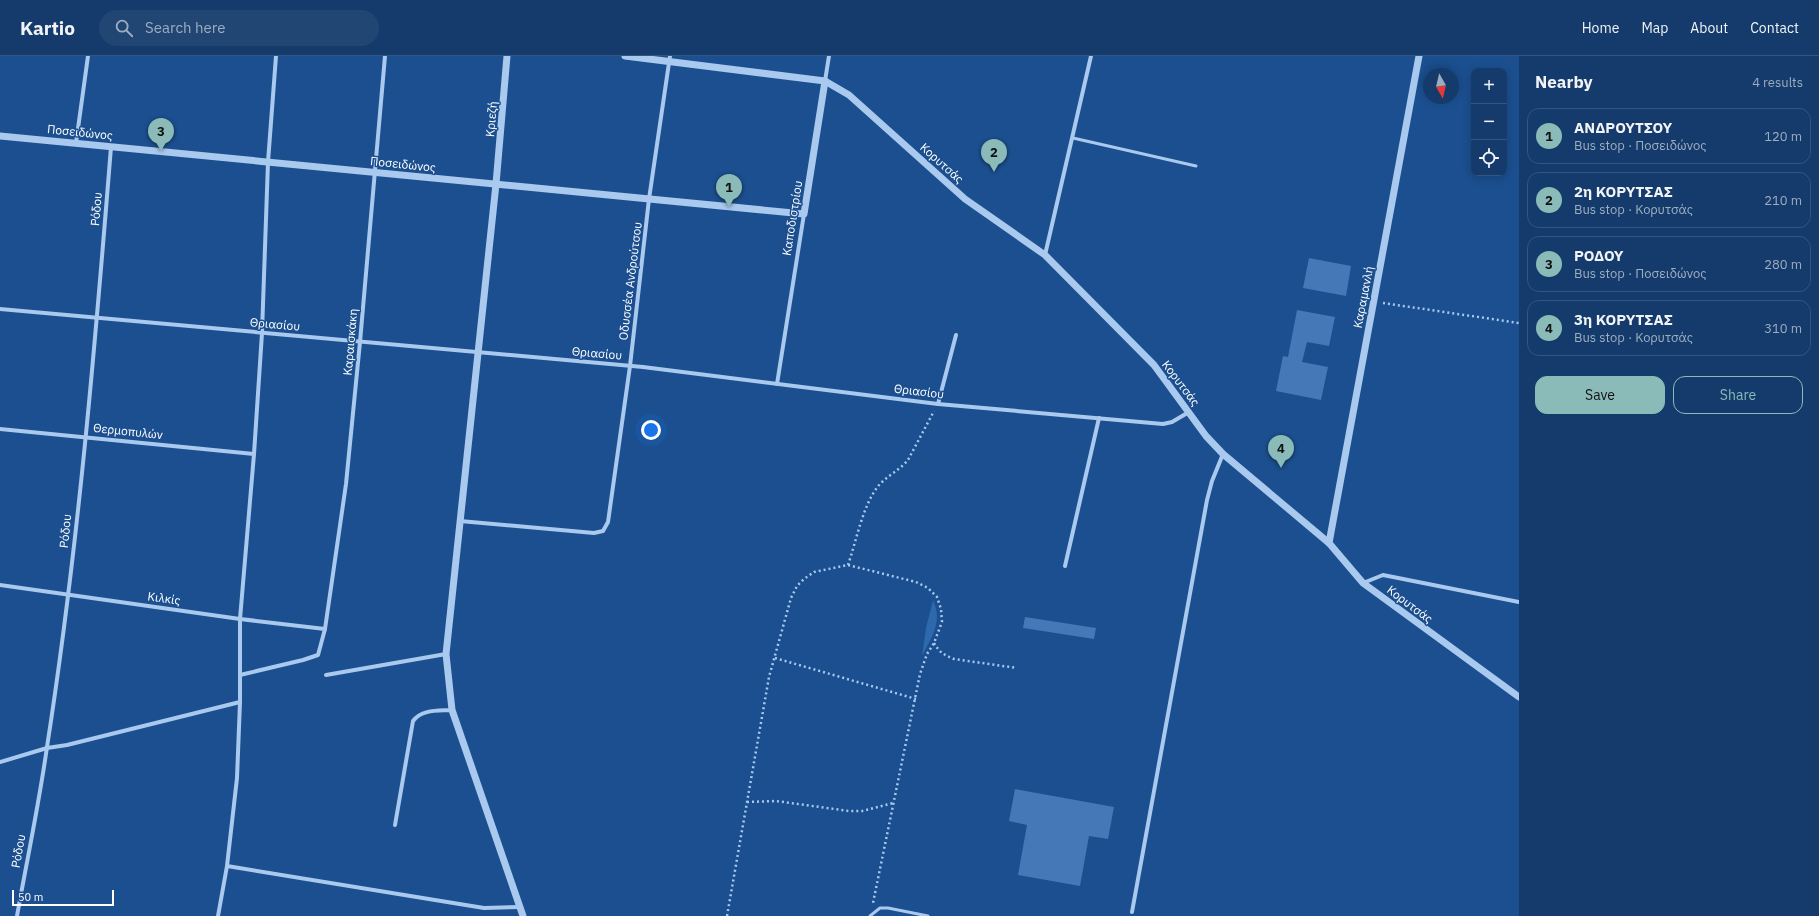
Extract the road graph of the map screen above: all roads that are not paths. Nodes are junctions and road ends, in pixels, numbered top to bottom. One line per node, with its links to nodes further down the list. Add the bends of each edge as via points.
1 (88, 56): 13 (street)
2 (276, 56): 15 (street)
3 (385, 56): 17 (street, Καραισκάκη)
4 (507, 56): 18 (street, Κριεζή)
5 (625, 56): 9 (street)
6 (829, 56): 10 (street, Καποδιστρίου)
7 (1091, 56): 12 (street)
8 (1419, 56): 38 (street, Καραμανλή)
9 (669, 59): 10 (street); 19 (street, Οδυσσέα Ανδρούτσου)
10 (825, 81): 20 (street, Καποδιστρίου); 21 (street, Κορυτσάς, via 849,95 966,199)
11 (0, 136): 13 (street, Ποσειδώνος)
12 (1073, 138): 16 (lane); 21 (street)
13 (76, 143): 14 (street, Ποσειδώνος)
14 (111, 146): 15 (street, Ποσειδώνος); 23 (street, Ρόδου)
15 (268, 162): 17 (street, Ποσειδώνος); 24 (street)
16 (1196, 166)
17 (375, 172): 18 (street, Ποσειδώνος); 26 (street, Καραισκάκη)
18 (496, 184): 19 (street, Ποσειδώνος); 27 (street, Κριεζή)
19 (649, 199): 20 (street, Ποσειδώνος); 28 (street, Οδυσσέα Ανδρούτσου)
20 (804, 214): 29 (street, Καποδιστρίου)
21 (1045, 255): 31 (street, Κορυτσάς, via 1154,365)
22 (0, 309): 23 (street, Θριασίου)
23 (97, 318): 24 (street, Θριασίου); 34 (street, Ρόδου)
24 (262, 333): 26 (street, Θριασίου); 35 (street)
25 (956, 335): 30 (street)
26 (360, 342): 27 (street, Θριασίου); 45 (street, Καραισκάκη, via 346,484)
27 (479, 352): 28 (street, Θριασίου); 37 (street, Κριεζή)
28 (630, 366): 29 (street, Θριασίου); 37 (street, Οδυσσέα Ανδρούτσου, via 608,522 603,532)
29 (777, 384): 30 (street, Θριασίου)
30 (938, 404): 32 (street, Θριασίου)
31 (1189, 412): 32 (street, Θριασίου, via 1163,424); 36 (street, Κορυτσάς)
32 (1098, 418): 39 (street)
33 (0, 429): 34 (street, Θερμοπυλών)
34 (84, 437): 35 (street, Θερμοπυλών); 42 (street, Ρόδου)
35 (254, 454): 44 (street)
36 (1223, 454): 38 (street, Κορυτσάς); 57 (street, via 1207,500)
37 (460, 521): 46 (street, Κριεζή)
38 (1329, 543): 40 (street, Κορυτσάς)
39 (1064, 566)
40 (1363, 582): 43 (street, via 1383,575); 49 (street, Κορυτσάς)
41 (0, 585): 42 (street, Κιλκίς)
42 (68, 595): 44 (street, Κιλκίς); 52 (street, Ρόδου)
43 (1519, 602)
44 (240, 619): 45 (street, Κιλκίς); 47 (street)
45 (325, 629): 47 (street, Καραισκάκη, via 318,655)
46 (446, 654): 48 (street); 51 (street, Κριεζή)
47 (240, 674): 50 (street)
48 (326, 674)
49 (1519, 697)
50 (240, 702): 52 (street, via 67,746); 55 (street, via 237,778)
51 (452, 710): 54 (street, via 424,713 413,721); 56 (street, Κριεζή)
52 (47, 748): 53 (street); 58 (street, Ρόδου)
53 (0, 762)
54 (395, 825)
55 (227, 866): 56 (street, via 484,908); 59 (street)
56 (520, 907): 60 (street, Κριεζή)
57 (1132, 912)
58 (17, 916)
59 (218, 916)
60 (523, 916)
61 (870, 916): 62 (lane, via 880,908)
62 (928, 916)

